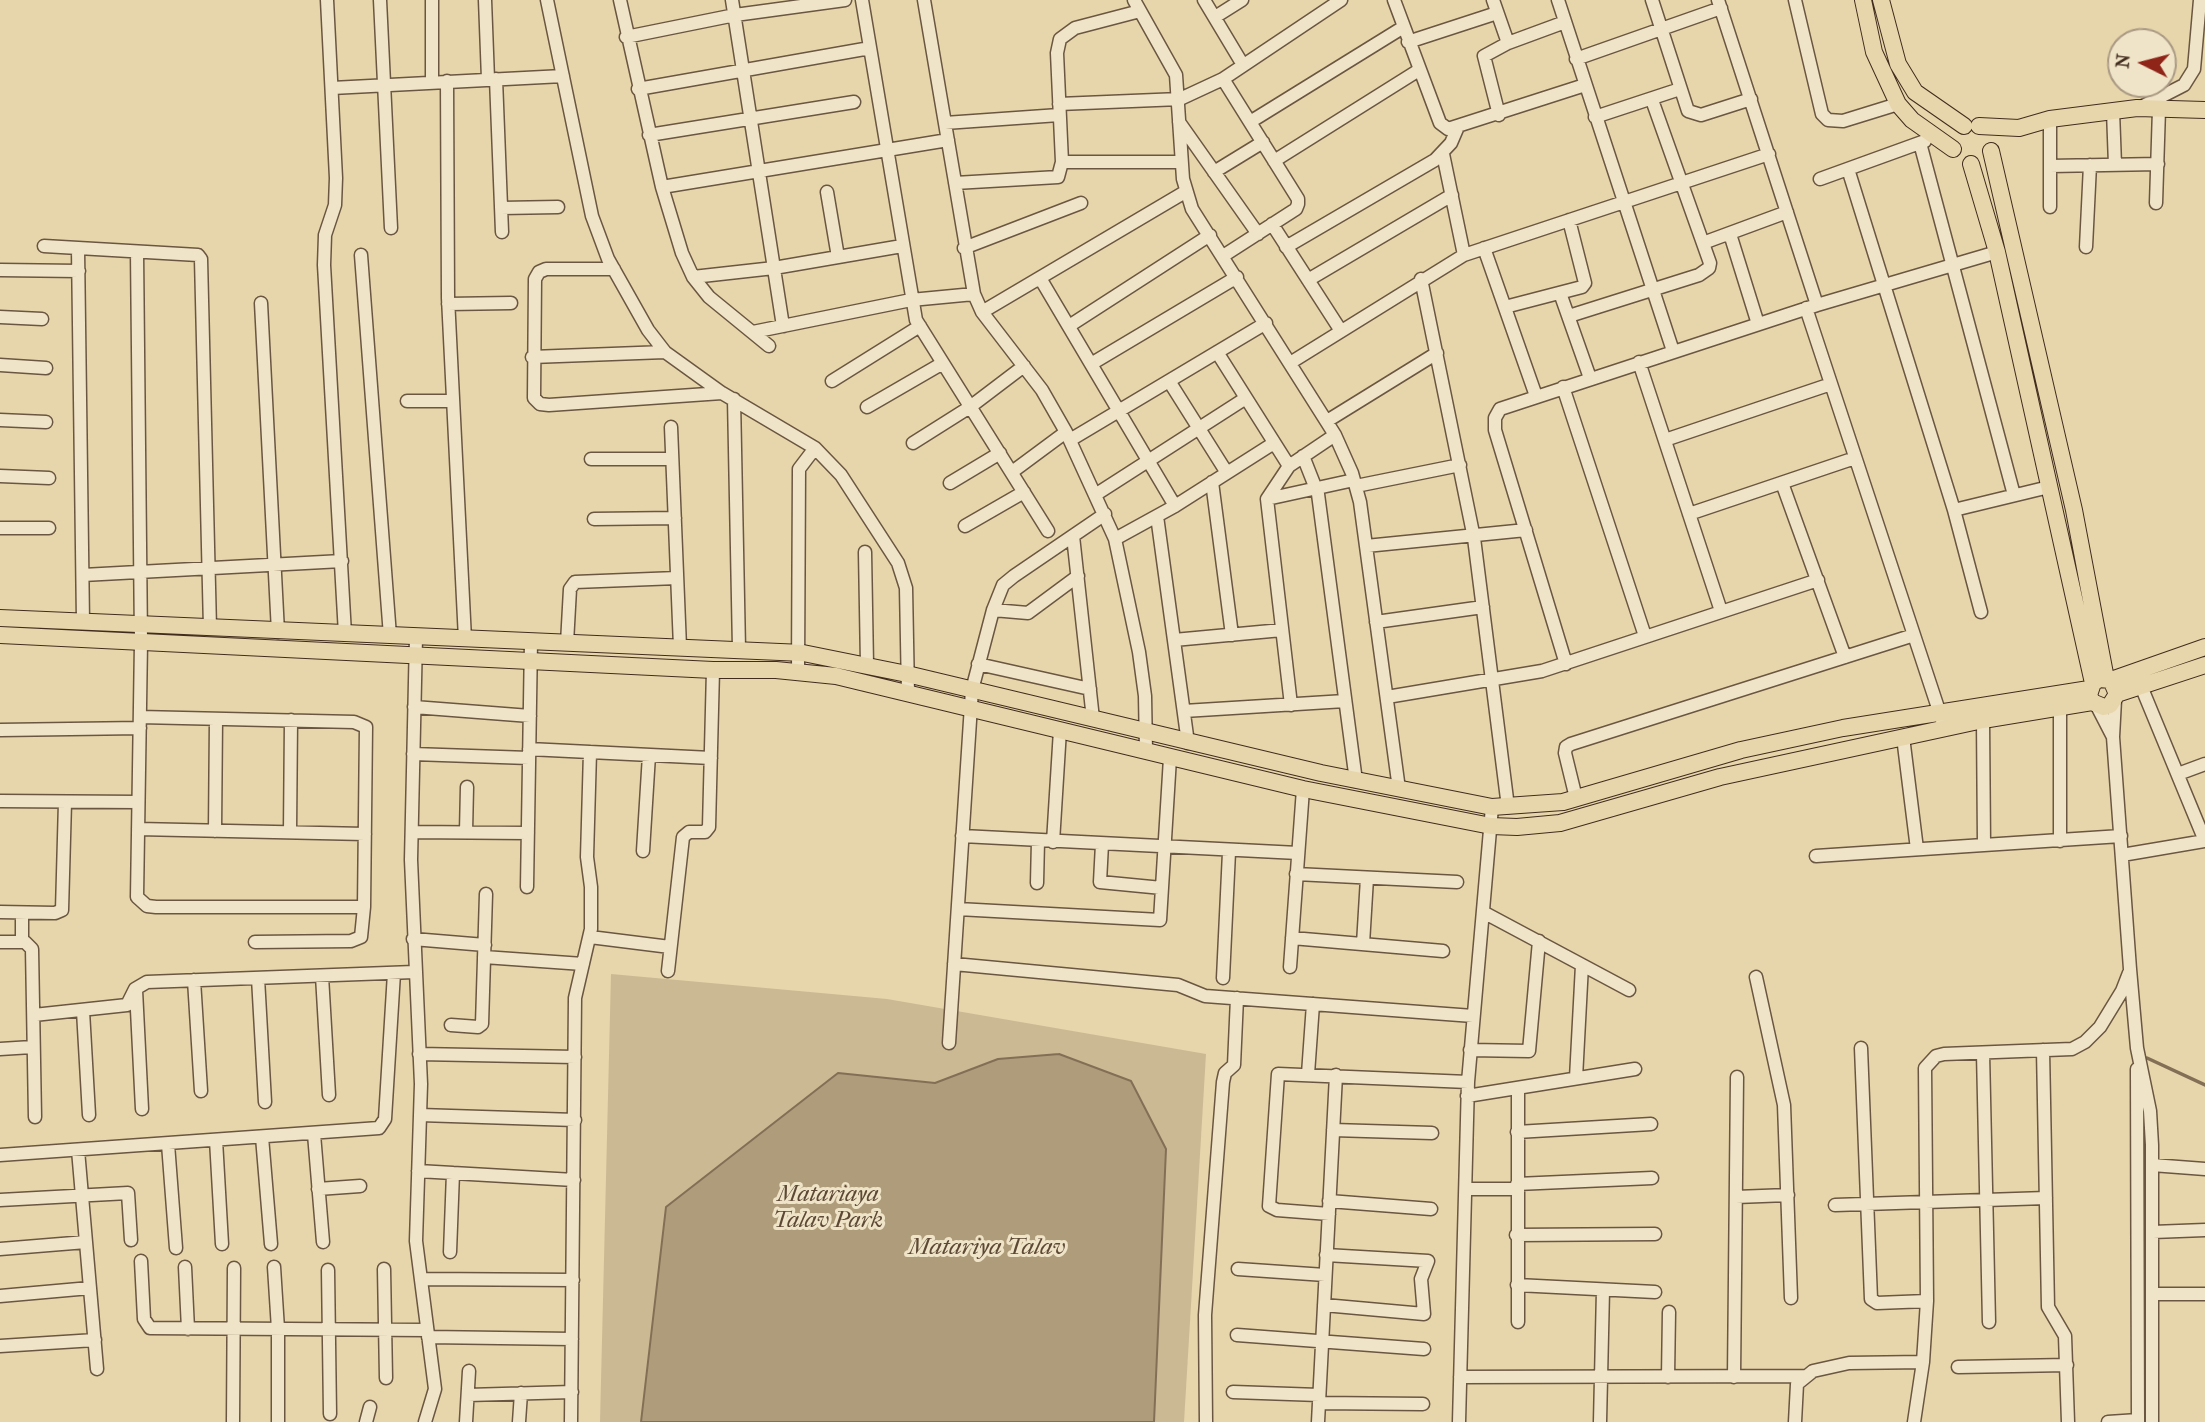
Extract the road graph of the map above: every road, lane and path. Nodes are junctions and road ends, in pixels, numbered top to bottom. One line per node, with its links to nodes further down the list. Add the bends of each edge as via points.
1 (327, 0): 44 (street)
2 (380, 0): 42 (street)
3 (432, 0): 41 (street)
4 (485, 0): 38 (street)
5 (547, 0): 37 (street)
6 (620, 0): 29 (street)
7 (732, 0): 24 (street)
8 (845, 0): 24 (street)
9 (862, 0): 32 (street)
10 (924, 0): 63 (street)
11 (1204, 0): 25 (street)
12 (1242, 0): 25 (street)
13 (1341, 0): 34 (street)
14 (1394, 0): 27 (street)
15 (1558, 0): 26 (street)
16 (1652, 0): 28 (street)
17 (1795, 0): 51 (street, via 1822,114 1828,120 1843,121)
18 (1863, 0): 51 (main road, via 1874,51)
19 (1881, 0): 64 (main road, via 1898,64 1915,92)
20 (2200, 0): 52 (street, via 2194,69 2184,85)
21 (1720, 4): 28 (street); 48 (street)
22 (1137, 6): 47 (street, via 1176,75); 54 (street, via 1091,22 1060,40)
23 (1495, 6): 30 (street); 31 (street)
24 (735, 15): 29 (street); 36 (street)
25 (1214, 17): 34 (street)
26 (1565, 22): 31 (street); 33 (street)
27 (1402, 28): 30 (street); 62 (street)
28 (1661, 29): 33 (street); 46 (street)
29 (626, 37): 45 (street)
30 (1408, 42): 35 (street)
31 (1508, 43): 57 (street, via 1484,56)
32 (870, 48): 36 (street); 73 (street)
33 (1576, 58): 43 (street)
34 (1243, 65): 39 (street)
35 (1419, 70): 66 (street, via 1440,123 1448,130); 76 (street)
36 (744, 72): 45 (street); 59 (street)
37 (563, 76): 38 (street); 124 (street, via 592,216)
38 (492, 79): 40 (street); 99 (street)
39 (1223, 79): 47 (street); 62 (street)
40 (447, 81): 41 (street); 139 (street)
41 (432, 82): 42 (street)
42 (383, 84): 44 (street); 103 (street)
43 (1585, 85): 57 (street); 58 (street)
44 (332, 88): 230 (street, via 335,205 325,235 324,265)
45 (638, 89): 67 (street)
46 (1680, 89): 48 (street, via 1693,114); 49 (street)
47 (1180, 99): 54 (street); 61 (street)
48 (1751, 99): 75 (street)
49 (1652, 100): 58 (street); 88 (street)
50 (853, 102): 59 (street)
51 (1898, 104): 69 (main road)
52 (2137, 108): 53 (main road); 56 (main road)
53 (2160, 109): 55 (main road); 80 (street)
54 (1059, 110): 63 (street); 77 (street)
55 (2205, 110)
56 (2113, 111): 60 (main road); 82 (street)
57 (1499, 115): 66 (street)
58 (1595, 117): 94 (street)
59 (751, 118): 67 (street); 85 (street)
60 (2050, 120): 65 (main road); 83 (street)
61 (1179, 122): 78 (street); 86 (street)
62 (1251, 122): 70 (street)
63 (945, 123): 68 (street)
64 (1972, 126): 65 (main road); 71 (main road, via 1989,133); 72 (main road, via 1954,137)
65 (2019, 128): 71 (main road)
66 (1457, 129): 74 (street)
67 (649, 135): 90 (street)
68 (948, 140): 73 (street); 89 (street)
69 (1927, 140): 72 (main road); 84 (street); 122 (street)
70 (1263, 142): 76 (street); 86 (street)
71 (1991, 148): 79 (main road, via 1983,161); 279 (main road, via 2074,510)
72 (1953, 149): 79 (main road)
73 (886, 151): 85 (street); 110 (street)
74 (1443, 154): 93 (street); 111 (street)
75 (1769, 154): 88 (street); 100 (street)
76 (1274, 161): 102 (street, via 1298,204)
77 (1062, 162): 78 (street); 89 (street, via 1061,172 1053,179)
78 (1181, 162): 92 (street)
79 (1971, 164): 117 (main road)
80 (2158, 164): 82 (street); 96 (street)
81 (2090, 165): 82 (street); 83 (street); 112 (street)
82 (2115, 165)
83 (2050, 166): 98 (street)
84 (1848, 169): 87 (street); 132 (street)
85 (759, 170): 90 (street); 123 (street)
86 (1214, 172): 105 (street)
87 (1820, 179)
88 (1682, 182): 94 (street); 108 (street)
89 (955, 183): 114 (street)
90 (662, 187): 127 (street)
91 (827, 192): 121 (street)
92 (1185, 192): 107 (street); 129 (street)
93 (1452, 195): 119 (street); 131 (street)
94 (1622, 202): 101 (street); 133 (street)
95 (1081, 203): 114 (street)
96 (2156, 203)
97 (558, 207): 99 (street)
98 (2050, 207)
99 (501, 208): 104 (street)
100 (1787, 212): 106 (street); 141 (street)
101 (1569, 220): 115 (street); 134 (street, via 1586,283)
102 (1272, 224): 105 (street); 111 (street)
103 (391, 228)
104 (502, 232)
105 (1258, 234): 120 (street)
106 (1730, 234): 108 (street); 147 (street)
107 (1210, 235): 120 (street); 150 (street)
108 (1703, 243): 133 (street, via 1710,263 1705,272)
109 (44, 246): 113 (street)
110 (902, 246): 121 (street); 136 (street)
111 (1286, 247): 131 (street)
112 (2086, 247)
113 (78, 248): 116 (street); 126 (street)
114 (964, 248): 135 (street)
115 (1485, 248): 119 (street); 140 (street)
116 (137, 252): 232 (street, via 198,255 204,264); 233 (street)
117 (1997, 253): 122 (street); 207 (main road)
118 (361, 255): 253 (street)
119 (1464, 255): 130 (street)
120 (1223, 256): 128 (street)
121 (838, 257): 123 (street)
122 (1953, 267): 132 (street); 211 (street)
123 (774, 268): 127 (street); 148 (street)
124 (614, 269): 155 (street); 158 (street, via 539,272)
125 (0, 270): 126 (street)
126 (79, 271): 234 (street)
127 (693, 277): 152 (street, via 709,297)
128 (1237, 277): 146 (street); 162 (street)
129 (1040, 278): 142 (street); 150 (street)
130 (1421, 279): 151 (street); 157 (street)
131 (1308, 280): 151 (street)
132 (1887, 286): 141 (street); 214 (street)
133 (1652, 290): 143 (street); 154 (street)
134 (1560, 293): 140 (street); 143 (street)
135 (974, 294): 136 (street); 142 (street)
136 (911, 300): 148 (street); 149 (street)
137 (261, 303): 231 (street)
138 (511, 303): 139 (street)
139 (448, 304): 176 (street)
140 (1505, 307): 172 (street)
141 (1811, 307): 147 (street); 169 (street)
142 (982, 312): 164 (street)
143 (1569, 316): 166 (street)
144 (0, 317): 145 (street)
145 (42, 319)
146 (1265, 323): 156 (street); 161 (street)
147 (1758, 324): 154 (street)
148 (783, 326): 152 (street)
149 (920, 326): 160 (street); 167 (street)
150 (1069, 326): 162 (street)
151 (1341, 331): 161 (street)
152 (753, 332): 153 (street)
153 (769, 346)
154 (1673, 351): 159 (street)
155 (665, 352): 158 (street); 171 (street)
156 (1217, 352): 168 (street); 173 (street)
157 (1437, 353): 181 (street); 198 (street)
158 (532, 357): 171 (street, via 534,398 540,404)
159 (1639, 362): 166 (street); 187 (street)
160 (943, 363): 177 (street); 178 (street)
161 (1290, 363): 181 (street)
162 (1091, 364): 179 (street)
163 (0, 365): 165 (street)
164 (1024, 366): 178 (street); 186 (street)
165 (46, 368)
166 (1590, 378): 170 (street)
167 (832, 381)
168 (1169, 381): 179 (street); 184 (street)
169 (1831, 384): 187 (street); 193 (street)
170 (1563, 387): 172 (street); 254 (street)
171 (722, 393): 174 (street)
172 (1536, 396): 223 (street, via 1500,409 1495,430)
173 (1246, 398): 184 (street); 189 (street)
174 (734, 399): 190 (street); 263 (street)
175 (407, 401): 176 (street)
176 (453, 401): 256 (street)
177 (867, 407)
178 (970, 407): 188 (street); 191 (street)
179 (1119, 411): 186 (street); 196 (street)
180 (0, 420): 182 (street)
181 (1326, 421): 185 (street)
182 (46, 422)
183 (671, 427): 195 (street)
184 (1199, 428): 196 (street); 200 (street)
185 (1335, 435): 192 (street); 205 (street)
186 (1068, 436): 199 (street); 210 (street)
187 (1665, 440): 216 (street)
188 (913, 443)
189 (1274, 443): 197 (street); 200 (street)
190 (815, 448): 264 (street, via 799,469); 274 (street, via 841,475 898,563 906,588)
191 (1000, 453): 199 (street); 204 (street)
192 (1303, 456): 197 (street); 208 (street)
193 (1855, 458): 206 (street); 252 (street)
194 (591, 459): 195 (street)
195 (672, 459): 218 (street)
196 (1149, 460): 210 (street); 213 (street)
197 (1289, 466): 212 (street)
198 (1460, 466): 205 (street); 226 (street)
199 (1012, 472): 209 (street)
200 (1227, 473): 203 (street)
201 (0, 476): 202 (street)
202 (49, 478)
203 (1212, 482): 213 (street); 251 (street)
204 (950, 483)
205 (1355, 483): 208 (street); 228 (street)
206 (1782, 483): 216 (street); 237 (street)
207 (2049, 487): 211 (street); 279 (main road)
208 (1316, 489): 212 (street); 282 (street)
209 (1024, 492): 220 (street); 224 (street)
210 (1095, 495): 215 (street)
211 (2014, 495): 214 (street)
212 (1267, 499): 247 (street)
213 (1175, 506): 217 (street)
214 (1954, 510): 241 (street)
215 (1105, 514): 225 (street); 227 (street)
216 (1689, 514): 240 (street)
217 (1157, 516): 227 (street); 257 (street)
218 (675, 518): 219 (street); 236 (street)
219 (594, 519)
220 (965, 526)
221 (0, 528): 222 (street)
222 (49, 528)
223 (1526, 530): 226 (street); 269 (street)
224 (1048, 531)
225 (1073, 536): 235 (street); 239 (street, via 1003,586)
226 (1474, 538): 228 (street); 238 (street)
227 (1115, 539): 298 (street, via 1139,652)
228 (1366, 547): 244 (street)
229 (865, 552): 270 (street)
230 (342, 561): 231 (street); 249 (street)
231 (274, 565): 232 (street); 248 (street)
232 (209, 568): 233 (street); 246 (street)
233 (141, 572): 234 (street); 245 (street)
234 (83, 575): 243 (street)
235 (1078, 576): 239 (street, via 1028,613); 277 (street)
236 (677, 578): 260 (street, via 575,582 570,589); 261 (street)
237 (1818, 580): 240 (street); 266 (street)
238 (1483, 607): 244 (street); 275 (street)
239 (993, 610): 268 (street)
240 (1721, 611): 254 (street)
241 (1981, 611)
242 (0, 618): 243 (main road)
243 (83, 622): 245 (main road)
244 (1376, 622): 281 (street)
245 (141, 625): 246 (main road); 259 (street)
246 (210, 628): 248 (main road)
247 (1282, 631): 251 (street); 283 (street)
248 (278, 632): 249 (main road)
249 (345, 634): 253 (main road)
250 (0, 635): 259 (main road)
251 (1232, 635): 257 (street)
252 (1913, 635): 266 (street); 288 (street)
253 (390, 636): 255 (main road)
254 (1646, 636): 269 (street)
255 (416, 637): 256 (main road); 265 (street)
256 (465, 639): 258 (main road)
257 (1174, 640): 287 (street)
258 (531, 641): 260 (main road); 267 (street)
259 (141, 642): 265 (main road); 294 (street)
260 (567, 643): 261 (main road)
261 (680, 647): 263 (main road)
262 (2205, 647): 279 (main road)
263 (739, 649): 264 (main road)
264 (798, 653): 270 (main road); 273 (street)
265 (414, 655): 267 (main road); 284 (street)
266 (1845, 657): 315 (street, via 1571,744 1565,753)
267 (531, 661): 272 (main road); 289 (street)
268 (978, 664): 277 (street); 278 (street)
269 (1566, 664): 275 (street)
270 (867, 665): 274 (main road)
271 (2205, 665): 276 (main road)
272 (713, 670): 273 (main road); 307 (street)
273 (798, 672): 280 (main road)
274 (907, 674): 278 (main road); 280 (street)
275 (1493, 680): 281 (street); 320 (street)
276 (2141, 686): 279 (main road); 310 (street)
277 (1090, 689): 291 (street)
278 (972, 690): 285 (street); 291 (main road)
279 (2102, 691): 286 (main road); 288 (main road); 300 (street); 300 (street)
280 (908, 693): 285 (main road)
281 (1387, 696): 314 (street)
282 (1345, 701): 283 (street); 311 (street)
283 (1291, 705): 287 (street)
284 (414, 707): 289 (street); 305 (street)
285 (970, 708): 297 (main road); 330 (street)
286 (2060, 708): 293 (main road); 333 (street)
287 (1184, 711): 301 (street)
288 (1939, 711): 295 (street); 315 (main road, via 1741,750)
289 (530, 716): 304 (street)
290 (216, 719): 292 (street); 294 (street); 323 (street)
291 (1093, 719): 298 (main road)
292 (291, 720): 324 (street); 327 (street, via 364,725)
293 (1983, 720): 295 (main road); 336 (street)
294 (140, 723): 296 (street); 318 (street)
295 (1945, 729): 299 (main road)
296 (0, 730)
297 (1060, 730): 302 (main road); 334 (street)
298 (1146, 733): 301 (main road); 302 (street)
299 (1903, 737): 321 (main road, via 1720,777 1560,823); 338 (street)
300 (2113, 737): 331 (street)
301 (1188, 743): 311 (main road)
302 (1146, 751): 308 (main road)
303 (590, 752): 304 (street); 306 (street); 356 (street)
304 (529, 753): 305 (street); 328 (street)
305 (413, 754): 325 (street)
306 (649, 755): 307 (street); 339 (street)
307 (711, 758): 364 (street, via 709,827 683,837)
308 (1170, 758): 313 (main road); 337 (street)
309 (2205, 764): 310 (street)
310 (2178, 774): 329 (street)
311 (1356, 781): 314 (main road)
312 (467, 787): 326 (street)
313 (1303, 789): 321 (main road); 341 (street)
314 (1399, 789): 319 (main road)
315 (1576, 798): 320 (main road)
316 (0, 801): 317 (street)
317 (65, 802): 318 (street); 355 (street, via 64,906 55,914)
318 (138, 802): 322 (street)
319 (1492, 807): 320 (main road); 321 (street)
320 (1508, 807)
321 (1491, 826): 354 (street)
322 (138, 829): 323 (street); 351 (street, via 137,897 147,906)
323 (215, 831): 324 (street)
324 (290, 832): 327 (street)
325 (412, 832): 326 (street); 358 (street)
326 (466, 832): 328 (street)
327 (365, 834): 351 (street)
328 (527, 834): 348 (street)
329 (2204, 835): 342 (street)
330 (962, 836): 332 (street); 352 (street)
331 (2121, 836): 333 (street); 342 (street)
332 (1038, 841): 334 (street); 347 (street)
333 (2060, 841): 336 (street)
334 (1053, 842): 335 (street)
335 (1102, 844): 337 (street); 349 (street, via 1100,883)
336 (1983, 845): 338 (street)
337 (1165, 846): 340 (street); 349 (street)
338 (1917, 849): 343 (street)
339 (643, 851)
340 (1229, 852): 341 (street); 378 (street)
341 (1298, 853): 344 (street)
342 (2122, 855): 371 (street)
343 (1816, 856)
344 (1296, 874): 345 (street); 357 (street)
345 (1367, 878): 346 (street); 363 (street)
346 (1457, 882)
347 (1037, 883)
348 (527, 887)
349 (1163, 888): 352 (street, via 1161,919 1157,921)
350 (486, 894): 365 (street)
351 (364, 907): 362 (street, via 364,930 357,939)
352 (958, 909): 368 (street)
353 (0, 912): 355 (street)
354 (1483, 912): 359 (street); 386 (street)
355 (22, 913): 361 (street)
356 (590, 937): 364 (street); 367 (street)
357 (1292, 937): 363 (street); 370 (street)
358 (413, 939): 365 (street); 373 (street)
359 (1539, 941): 369 (street); 393 (street, via 1529,1051)
360 (0, 942): 361 (street)
361 (22, 942): 385 (street, via 32,949)
362 (255, 942)
363 (1363, 944): 366 (street)
364 (670, 947): 372 (street)
365 (485, 951): 367 (street); 387 (street, via 482,1024)
366 (1443, 951)
367 (583, 964): 397 (street, via 575,998)
368 (954, 964): 382 (street, via 1178,985 1205,996); 388 (street)
369 (1582, 965): 381 (street); 402 (street)
370 (1290, 967)
371 (2130, 969): 391 (street); 394 (street, via 2111,1009 2085,1042 2072,1049)
372 (668, 971)
373 (414, 972): 374 (street); 396 (street)
374 (394, 973): 375 (street); 417 (street, via 384,1122 375,1129)
375 (322, 976): 377 (street); 406 (street)
376 (1756, 976): 434 (street, via 1784,1105)
377 (258, 978): 379 (street); 408 (street)
378 (1223, 978)
379 (194, 980): 380 (street, via 147,982); 405 (street)
380 (135, 989): 384 (street, via 127,1005); 409 (street)
381 (1629, 990)
382 (1237, 998): 383 (street); 520 (street, via 1235,1061 1223,1082 1205,1315)
383 (1313, 1004): 386 (street); 399 (street)
384 (83, 1011): 385 (street); 410 (street)
385 (34, 1015): 389 (street)
386 (1473, 1016): 393 (street)
387 (451, 1026)
388 (949, 1043)
389 (32, 1047): 392 (street); 412 (street)
390 (1861, 1048): 441 (street)
391 (2137, 1048): 424 (street, via 2150,1111); 512 (street)
392 (0, 1049)
393 (1470, 1050): 403 (street)
394 (2043, 1050): 395 (street); 437 (street)
395 (1983, 1053): 439 (street); 440 (street, via 1936,1056 1925,1068)
396 (419, 1054): 397 (street); 411 (street)
397 (575, 1057): 413 (street)
398 (1635, 1069): 402 (street)
399 (1308, 1074): 400 (street); 443 (street, via 1281,1072 1275,1077 1269,1206 1277,1210)
400 (1336, 1075): 403 (street); 415 (street)
401 (1737, 1077): 436 (street)
402 (1576, 1078): 404 (street)
403 (1468, 1082): 407 (street)
404 (1518, 1088): 407 (street); 416 (street)
405 (201, 1091)
406 (328, 1096)
407 (1467, 1096): 433 (street)
408 (265, 1102)
409 (142, 1109)
410 (89, 1115)
411 (420, 1115): 413 (street); 426 (street)
412 (35, 1117)
413 (575, 1120): 429 (street)
414 (1651, 1124): 416 (street)
415 (1333, 1130): 418 (street); 443 (street)
416 (1517, 1132): 431 (street)
417 (314, 1133): 419 (street); 432 (street)
418 (1432, 1133)
419 (262, 1137): 420 (street); 453 (street)
420 (216, 1140): 421 (street); 452 (street)
421 (168, 1143): 422 (street); 454 (street)
422 (78, 1150): 423 (street); 435 (street)
423 (0, 1156)
424 (2152, 1165): 425 (street); 446 (street)
425 (2205, 1169)
426 (418, 1171): 427 (street); 466 (street, via 416,1241)
427 (453, 1173): 429 (street); 456 (street)
428 (1652, 1178): 431 (street)
429 (574, 1180): 467 (street)
430 (360, 1186): 432 (street)
431 (1517, 1186): 433 (street); 448 (street)
432 (318, 1189): 451 (street)
433 (1466, 1189): 499 (street)
434 (1788, 1195): 436 (street); 475 (street)
435 (82, 1196): 438 (street); 449 (street, via 128,1194); 450 (street)
436 (1736, 1197): 502 (street)
437 (2046, 1198): 439 (street); 494 (street, via 2048,1307 2065,1336)
438 (0, 1200)
439 (1986, 1200): 440 (street); 480 (street)
440 (1926, 1201): 441 (street); 476 (street)
441 (1867, 1203): 442 (street); 476 (street, via 1871,1299 1877,1303)
442 (1835, 1205)
443 (1329, 1207): 444 (street); 457 (street)
444 (1431, 1209)
445 (2205, 1230): 446 (street)
446 (2153, 1232): 472 (street)
447 (1654, 1234): 448 (street)
448 (1516, 1235): 468 (street)
449 (131, 1240)
450 (86, 1242): 455 (street); 469 (street)
451 (323, 1242)
452 (222, 1244)
453 (271, 1244)
454 (176, 1248)
455 (0, 1249)
456 (450, 1252)
457 (1326, 1255): 465 (street); 477 (street, via 1428,1261 1421,1279 1424,1314)
458 (141, 1261): 481 (street, via 146,1324 157,1329)
459 (185, 1267): 481 (street)
460 (274, 1267): 483 (street)
461 (234, 1268): 482 (street)
462 (384, 1269): 485 (street)
463 (1238, 1269): 465 (street)
464 (328, 1270): 484 (street)
465 (1325, 1275): 477 (street)
466 (421, 1279): 467 (street); 486 (street)
467 (573, 1280): 488 (street)
468 (1517, 1285): 470 (street); 479 (street)
469 (90, 1287): 474 (street); 489 (street)
470 (1603, 1290): 471 (street); 500 (street)
471 (1655, 1292)
472 (2152, 1294): 473 (street); 528 (street)
473 (2205, 1294)
474 (0, 1296)
475 (1791, 1298)
476 (1927, 1301): 493 (street)
477 (1324, 1305): 490 (street)
478 (1669, 1312): 501 (street)
479 (1518, 1322)
480 (1989, 1322)
481 (188, 1329): 482 (street)
482 (234, 1329): 483 (street); 513 (street)
483 (278, 1329): 484 (street); 514 (street)
484 (330, 1329): 485 (street); 511 (street)
485 (385, 1330): 486 (street); 503 (street)
486 (428, 1334): 488 (street); 516 (street, via 435,1388)
487 (1237, 1335): 490 (street)
488 (572, 1339): 504 (street)
489 (95, 1340): 491 (street); 496 (street)
490 (1322, 1341): 492 (street); 508 (street)
491 (0, 1346)
492 (1424, 1349)
493 (1923, 1362): 498 (street, via 1833,1364); 525 (street)
494 (2067, 1365): 495 (street); 526 (street)
495 (1958, 1367)
496 (97, 1368)
497 (470, 1371): 507 (street)
498 (1806, 1376): 502 (street); 524 (street, via 1796,1391)
499 (1460, 1377): 500 (street); 522 (street)
500 (1601, 1377): 501 (street); 523 (street)
501 (1668, 1377): 502 (street)
502 (1734, 1377)
503 (386, 1378)
504 (572, 1392): 506 (street); 519 (street)
505 (1233, 1392): 508 (street)
506 (521, 1393): 507 (street); 518 (street)
507 (468, 1395): 517 (street)
508 (1319, 1399): 509 (street); 521 (street)
509 (1423, 1404)
510 (370, 1407): 515 (street)
511 (330, 1413)
512 (2138, 1421): 527 (street)
513 (233, 1422)
514 (278, 1422)
515 (366, 1422)
516 (425, 1422)
517 (466, 1422)
518 (519, 1422)
519 (571, 1422)
520 (1206, 1422)
521 (1318, 1422)
522 (1459, 1422)
523 (1600, 1422)
524 (1795, 1422)
525 (1914, 1422)
526 (2068, 1422)
527 (2108, 1422)
528 (2152, 1422)

